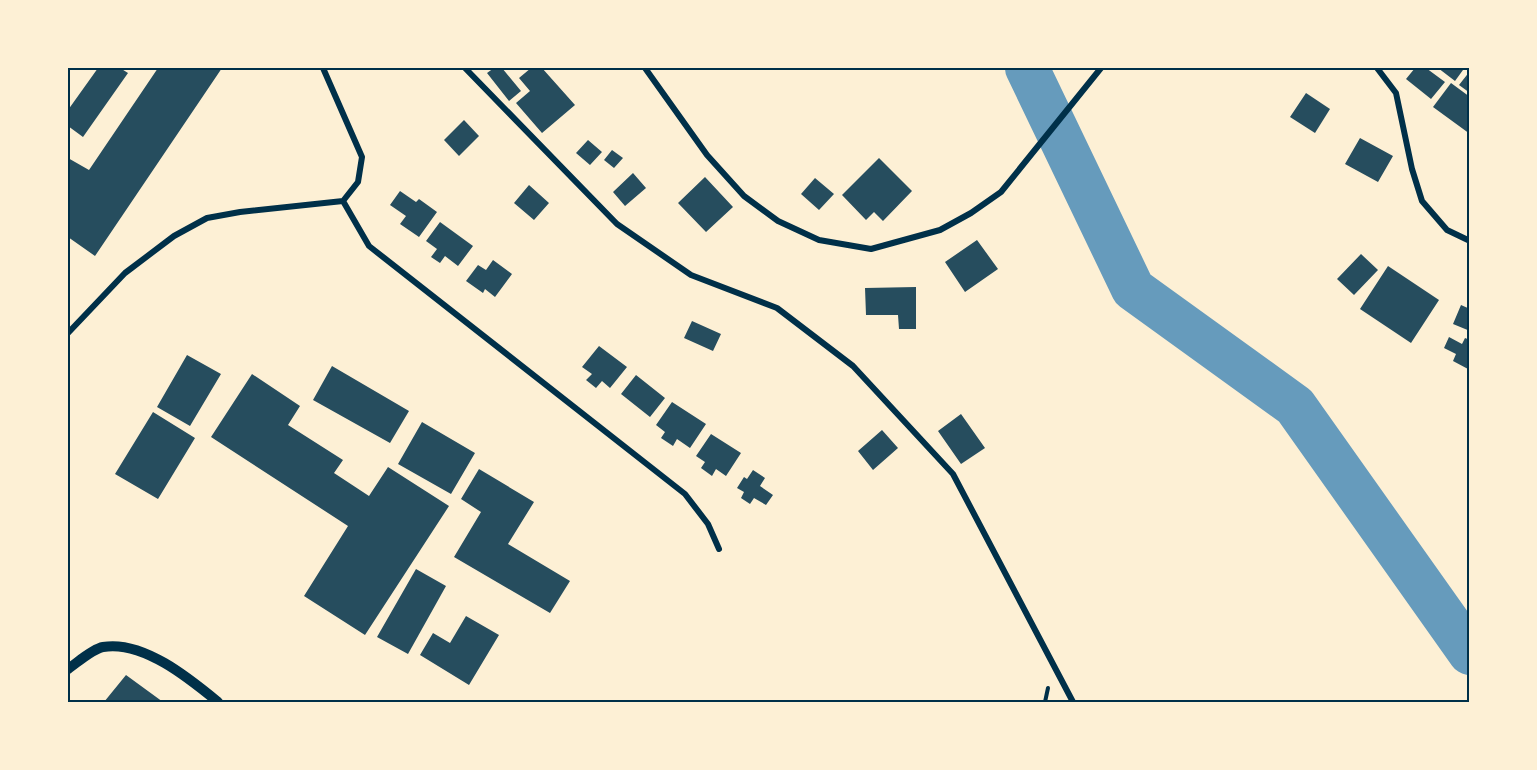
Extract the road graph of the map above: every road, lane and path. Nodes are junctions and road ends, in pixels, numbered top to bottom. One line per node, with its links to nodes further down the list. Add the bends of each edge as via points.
1 (323, 68): 6 (street, via 362,157 358,182)
2 (465, 68): 12 (street, via 617,224 691,274 777,308 853,366 953,474)
3 (645, 68): 4 (street, via 707,155 744,196 778,221 819,240 871,249 940,230 1001,192)
4 (1101, 68)
5 (1377, 68): 7 (street, via 1396,93 1422,201 1447,230)
6 (344, 201): 8 (street, via 207,218 174,236 125,273); 9 (street, via 369,246 685,494 708,524)
7 (1470, 241)
8 (68, 333)
9 (719, 549)
10 (68, 669): 11 (street, via 102,647 134,649 184,674)
11 (218, 702)
12 (1073, 702)

